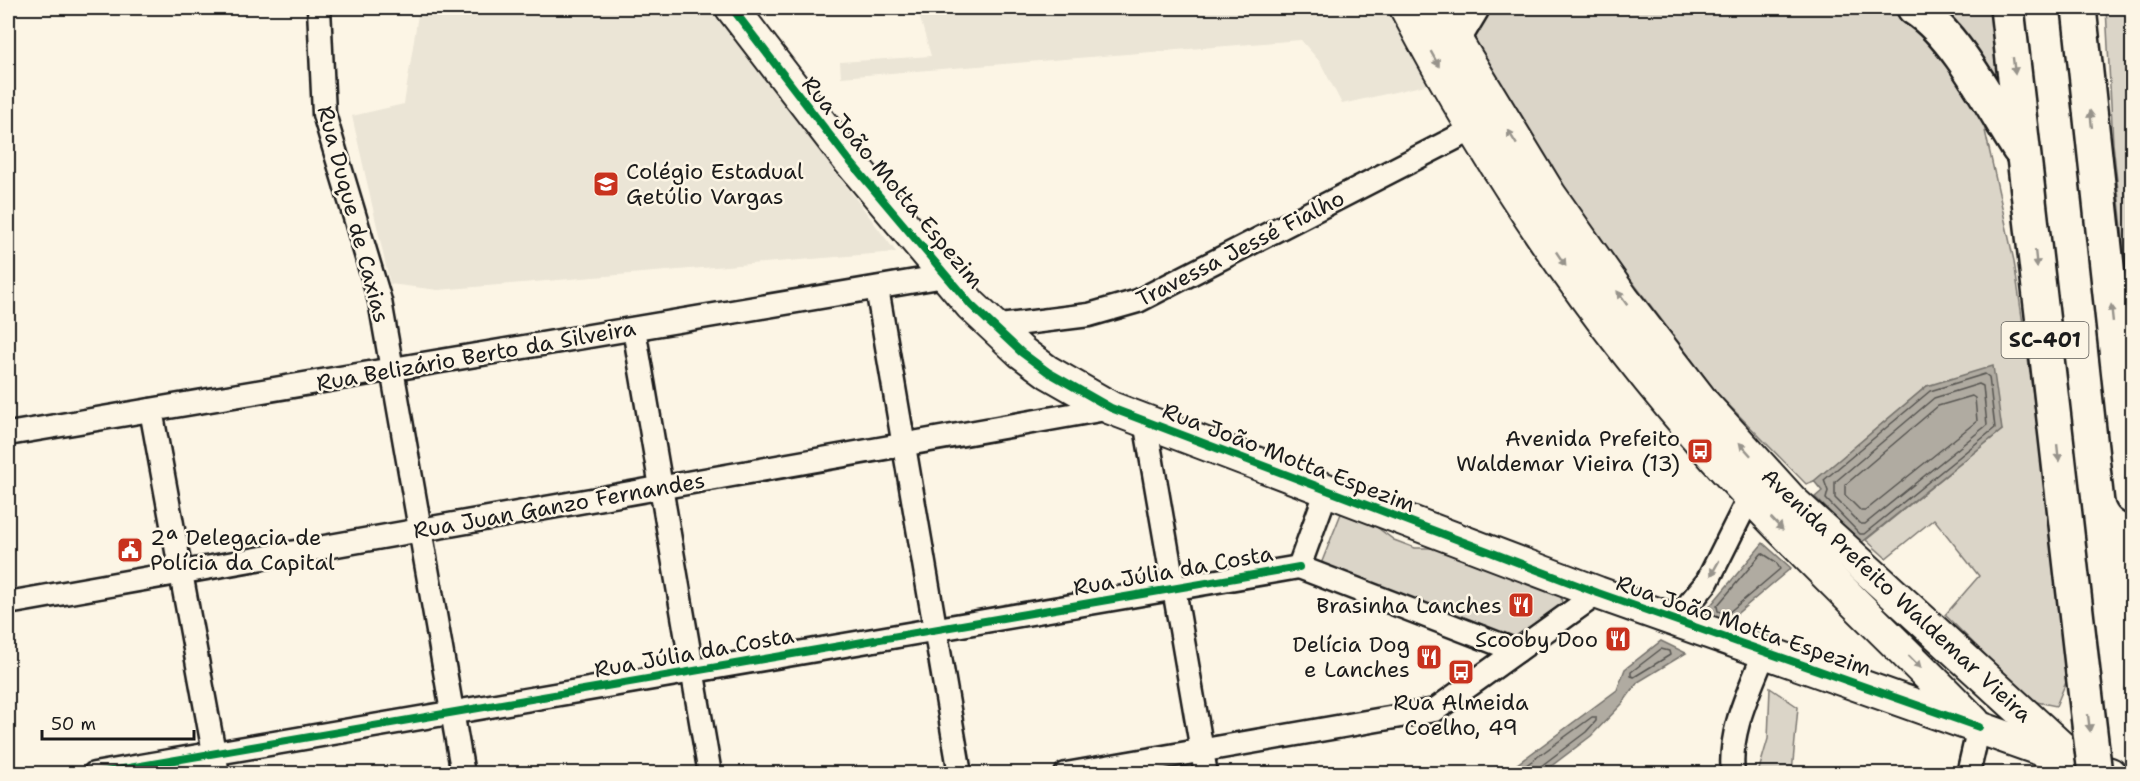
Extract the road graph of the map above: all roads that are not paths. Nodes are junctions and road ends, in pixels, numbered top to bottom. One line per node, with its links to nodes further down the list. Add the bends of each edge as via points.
1 (320, 8): 17 (street, Rua Duque de Caxias, via 324,114 368,256)
2 (732, 8): 13 (main road, Rua João Motta Espezim, via 816,120)
3 (1407, 8): 10 (main road, Avenida Prefeito Waldemar Vieira, one-way to 10)
4 (1436, 8): 9 (main road, Avenida Prefeito Waldemar Vieira)
5 (1472, 8): 9 (highway)
6 (1914, 8): 11 (highway, via 1953,45)
7 (2007, 8): 11 (highway, SC-401, one-way to 11)
8 (2079, 8): 26 (highway, SC-401, one-way to 8)
9 (1454, 38): 12 (main road, Avenida Prefeito Waldemar Vieira, one-way to 9, via 1513,138)
10 (1475, 128): 12 (main road, Avenida Prefeito Waldemar Vieira); 15 (street, Travessa Jessé Fialho, via 1138,301 1089,315)
11 (2024, 156): 43 (highway, SC-401, one-way to 43, bridge, via 2083,674)
12 (1547, 214): 25 (main road, Avenida Prefeito Waldemar Vieira, one-way to 25, via 1585,294 1682,420); 38 (main road, Avenida Prefeito Waldemar Vieira, one-way to 12, via 1784,492 1704,404 1623,299)
13 (945, 276): 14 (street, Rua Belizário Berto da Silveira); 15 (main road, Rua João Motta Espezim)
14 (877, 288): 16 (street, Rua Belizário Berto da Silveira); 22 (street)
15 (993, 327): 18 (main road, Rua João Motta Espezim, via 1048,372)
16 (634, 329): 17 (street, Rua Belizário Berto da Silveira); 23 (street)
17 (393, 370): 19 (street, Rua Belizário Berto da Silveira); 27 (street, Rua Duque de Caxias)
18 (1111, 408): 20 (main road, Rua João Motta Espezim); 22 (street, Rua Juan Ganzo Fernandes)
19 (151, 410): 21 (street, Rua Belizário Berto da Silveira); 29 (street)
20 (1145, 421): 24 (main road, Rua João Motta Espezim); 30 (street)
21 (8, 434)
22 (904, 445): 23 (street, Rua Juan Ganzo Fernandes); 34 (street)
23 (661, 488): 27 (street, Rua Juan Ganzo Fernandes); 37 (street)
24 (1327, 490): 28 (street); 31 (main road, Rua João Motta Espezim)
25 (1750, 496): 33 (street, one-way to 33, via 1707,582); 40 (main road, Avenida Prefeito Waldemar Vieira, one-way to 40)
26 (2133, 497)
27 (421, 530): 29 (street, Rua Juan Ganzo Fernandes); 39 (street, Rua Duque de Caxias)
28 (1299, 567): 30 (street, Rua Júlia da Costa); 35 (street)
29 (181, 572): 32 (street, Rua Juan Ganzo Fernandes); 42 (street)
30 (1174, 588): 34 (street, Rua Júlia da Costa); 41 (street)
31 (1598, 593): 33 (main road, Rua João Motta Espezim); 35 (street)
32 (8, 603)
33 (1676, 620): 36 (main road, Rua João Motta Espezim)
34 (935, 629): 37 (street, Rua Júlia da Costa); 47 (street)
35 (1517, 651): 41 (street, via 1435,710)
36 (1764, 651): 40 (main road, Rua João Motta Espezim); 50 (street, via 1733,738)
37 (692, 671): 39 (street, Rua Júlia da Costa); 46 (street)
38 (2004, 696): 40 (main road, via 2004,707 1998,717); 43 (main road, Avenida Prefeito Waldemar Vieira)
39 (452, 712): 42 (street, Rua Júlia da Costa); 45 (street, Rua Duque de Caxias)
40 (1979, 727): 43 (main road, Rua João Motta Espezim); 51 (street)
41 (1202, 751): 48 (street); 49 (street)
42 (216, 763): 44 (street, Rua Júlia da Costa)
43 (2086, 768): 52 (main road, Rua João Motta Espezim)
44 (94, 774)
45 (463, 774)
46 (710, 774)
47 (960, 774)
48 (1066, 774)
49 (1206, 774)
50 (1732, 774)
51 (1968, 774)
52 (2110, 774)

